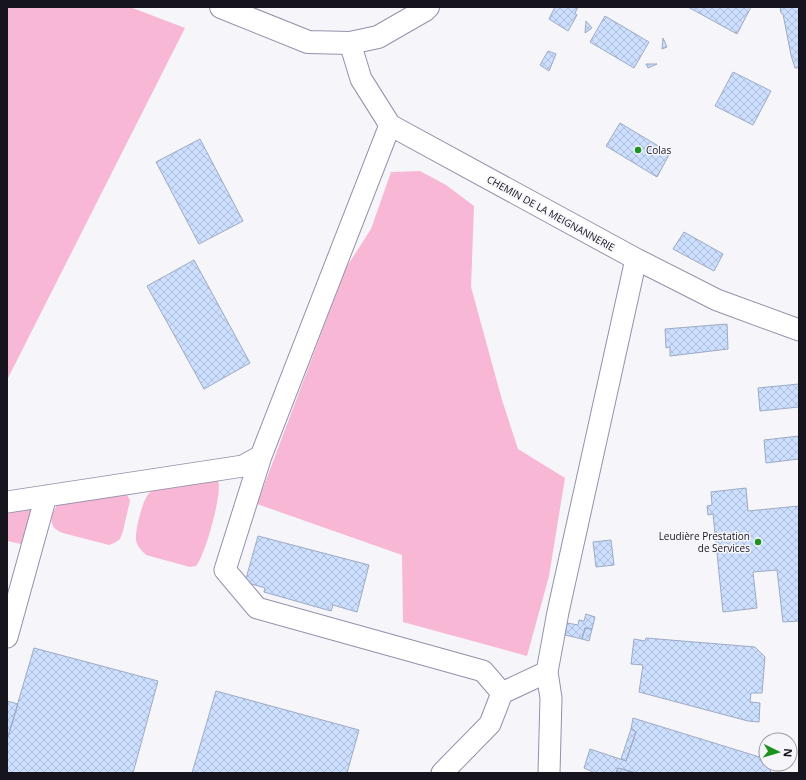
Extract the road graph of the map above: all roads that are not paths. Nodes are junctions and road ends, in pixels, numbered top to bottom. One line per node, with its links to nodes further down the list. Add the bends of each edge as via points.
1 (221, 7): 3 (main road, via 308,42)
2 (428, 7): 3 (main road, via 378,36)
3 (350, 43): 4 (street, CHEMIN DE LA MEIGNANNERIE, via 361,79)
4 (390, 125): 5 (street, CHEMIN DE LA MEIGNANNERIE); 7 (street)
5 (636, 259): 6 (street, CHEMIN DE LA MEIGNANNERIE, via 717,300); 11 (street)
6 (799, 330)
7 (261, 456): 8 (street, via 242,466); 12 (street, via 225,570 256,608 483,671)
8 (46, 496): 9 (street); 10 (street)
9 (7, 502)
10 (7, 637)
11 (547, 672): 12 (street); 14 (street, via 551,698)
12 (502, 693): 13 (street, via 490,724)
13 (442, 773)
14 (550, 773)

